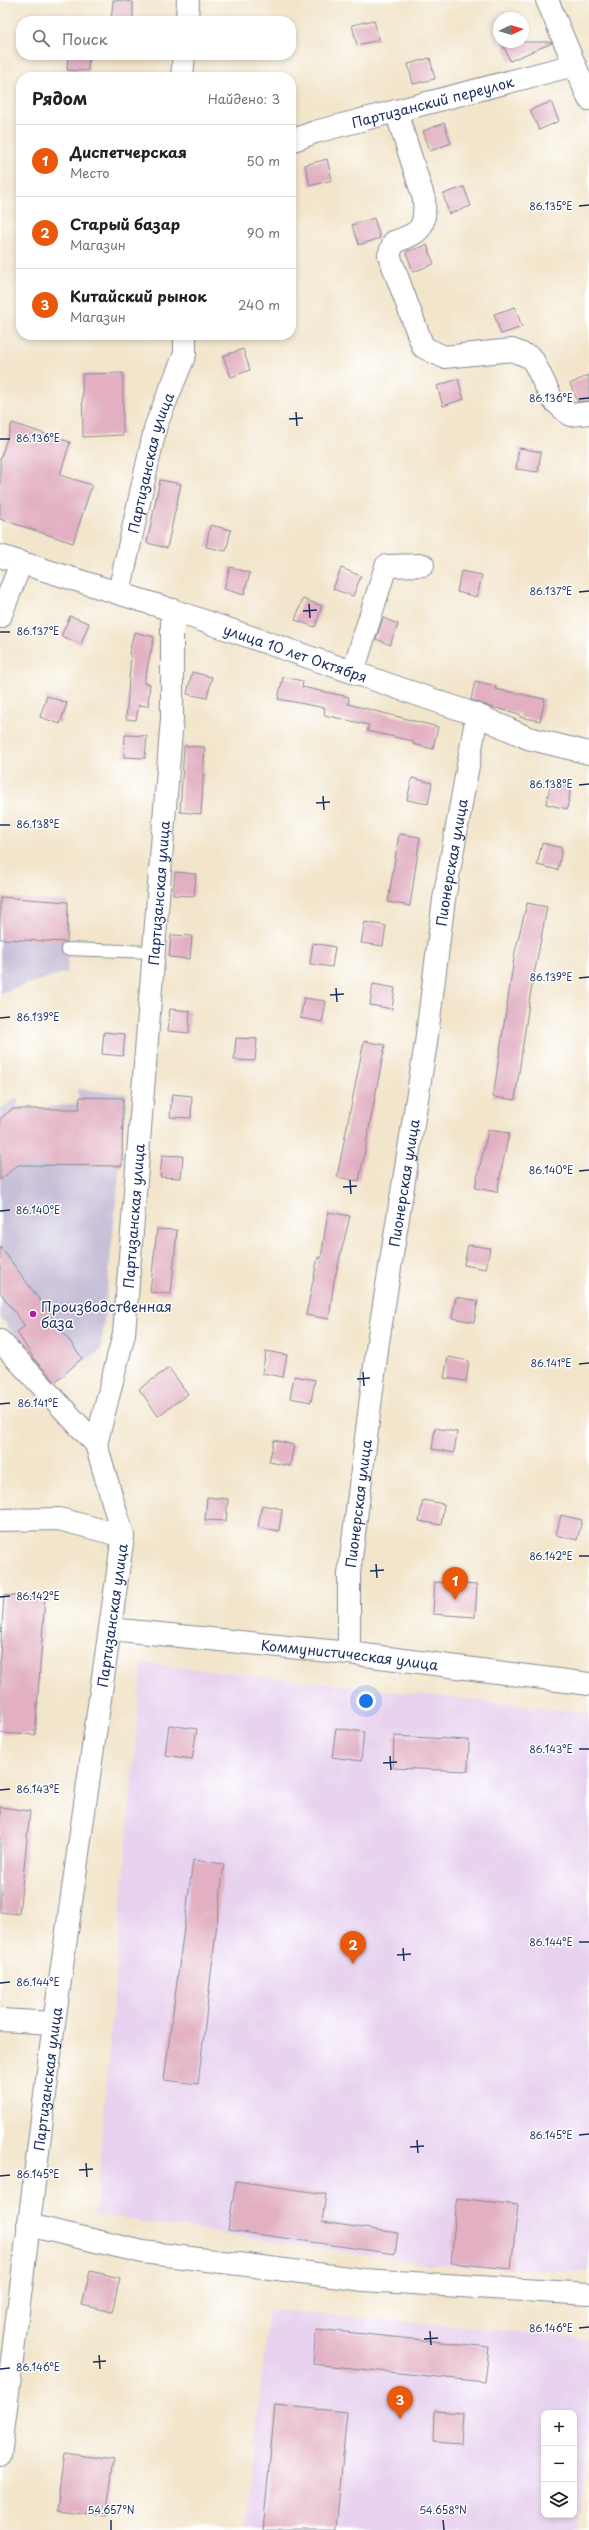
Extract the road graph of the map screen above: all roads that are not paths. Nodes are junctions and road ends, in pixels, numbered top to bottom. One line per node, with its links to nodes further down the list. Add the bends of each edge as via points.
1 (188, 0): 3 (street)
2 (547, 0): 5 (street)
3 (187, 16)
4 (184, 60): 6 (street)
5 (574, 65): 7 (street); 8 (street, Партизанский переулок)
6 (182, 72)
7 (589, 100)
8 (396, 111): 9 (street, Партизанский переулок); 11 (street, via 424,198 425,211 423,225 414,236 394,242 389,255 423,347 444,356 512,350 522,353 532,358 552,398 570,415)
9 (296, 139)
10 (185, 340): 15 (street, Партизанская улица, via 185,354 156,425)
11 (589, 413)
12 (0, 556): 13 (street, улица 10 лет Октября)
13 (21, 563): 15 (street, улица 10 лет Октября); 17 (street)
14 (423, 565): 18 (street, via 386,566)
15 (119, 592): 16 (street, улица 10 лет Октября)
16 (172, 610): 18 (street, улица 10 лет Октября); 22 (street, Партизанская улица, via 172,718)
17 (0, 617)
18 (353, 672): 19 (street, улица 10 лет Октября)
19 (477, 715): 20 (street, улица 10 лет Октября, via 528,738); 28 (street, Пионерская улица, via 444,899 424,1050 378,1342 349,1574)
20 (589, 753)
21 (67, 949): 22 (lane)
22 (153, 952): 24 (street, Партизанская улица, via 124,1334)
23 (0, 1341): 24 (street)
24 (96, 1444): 26 (street, Партизанская улица)
25 (0, 1520): 26 (street, via 59,1519)
26 (123, 1536): 27 (street, Партизанская улица)
27 (110, 1629): 28 (street, Коммунистическая улица); 31 (street, Партизанская улица)
28 (349, 1653): 29 (street, Коммунистическая улица)
29 (589, 1684)
30 (0, 2020): 31 (street)
31 (54, 2023): 32 (street, Партизанская улица)
32 (28, 2225): 33 (street, via 143,2252 364,2280); 34 (street, Партизанская улица)
33 (589, 2294)
34 (0, 2456)

